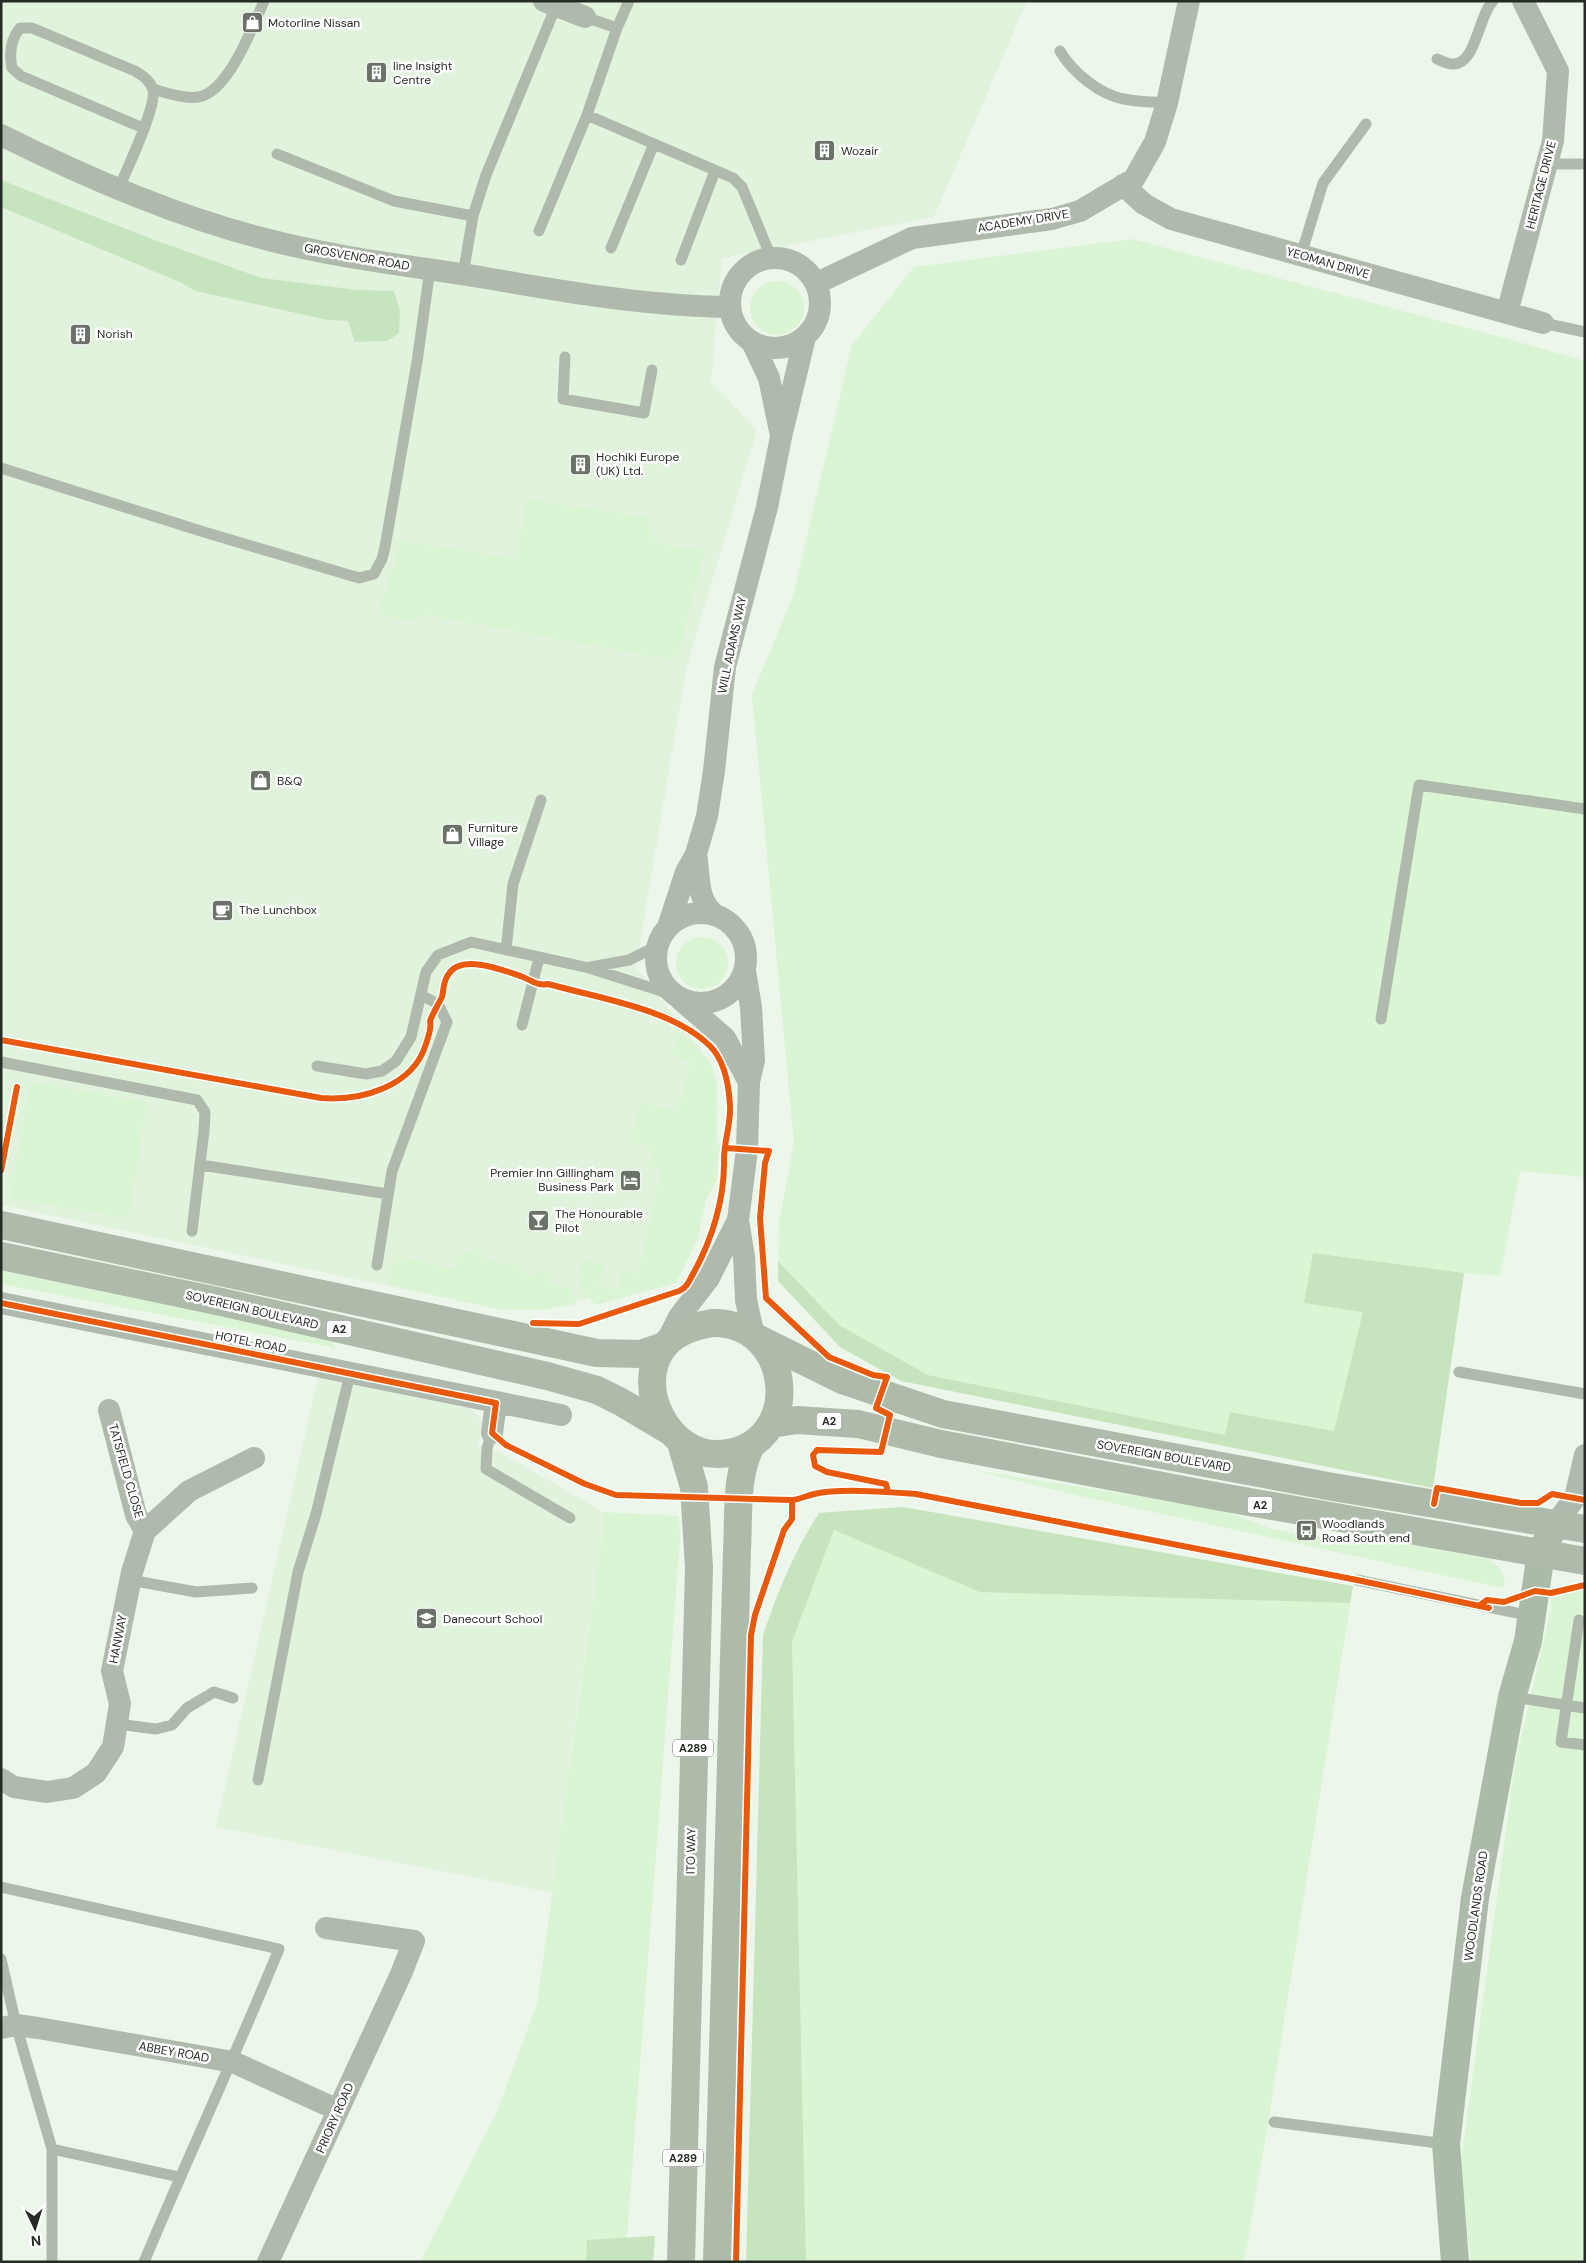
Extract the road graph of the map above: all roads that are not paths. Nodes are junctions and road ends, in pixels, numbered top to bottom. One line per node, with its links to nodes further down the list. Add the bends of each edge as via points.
1 (264, 1): 11 (lane, via 229,73 214,90 197,98)
2 (630, 1): 8 (lane)
3 (1189, 1): 12 (street, ACADEMY DRIVE)
4 (1492, 1): 10 (lane, via 1485,11 1469,56 1452,64)
5 (1523, 1): 19 (street, HERITAGE DRIVE, via 1558,71 1553,141)
6 (550, 4): 7 (street); 24 (lane)
7 (585, 17): 8 (lane)
8 (617, 28): 13 (lane)
9 (1060, 51): 12 (lane, via 1088,81 1109,94 1125,100)
10 (1437, 59)
11 (153, 89): 15 (lane, via 154,101); 15 (lane, via 147,78 135,71 32,28 20,28 13,36 10,58 12,68 21,76)
12 (1167, 103): 22 (street, ACADEMY DRIVE, via 1155,142 1134,179)
13 (587, 115): 17 (lane); 25 (lane)
14 (1366, 124): 27 (lane, via 1323,184)
15 (143, 128): 23 (lane)
16 (1, 135): 23 (street, GROSVENOR ROAD)
17 (653, 146): 21 (lane); 26 (lane)
18 (277, 154): 24 (lane, via 394,201)
19 (1547, 164): 20 (lane); 34 (street, HERITAGE DRIVE)
20 (1585, 164)
21 (715, 171): 28 (lane, via 732,178 742,187); 29 (lane)
22 (1123, 185): 27 (street, YEOMAN DRIVE, via 1144,204 1171,219); 32 (street, ACADEMY DRIVE, via 1080,211 1052,219 912,238)
23 (120, 188): 30 (street, GROSVENOR ROAD, via 210,223 266,240)
24 (473, 216): 31 (lane)
25 (539, 231)
26 (611, 248)
27 (1301, 255): 34 (street, YEOMAN DRIVE)
28 (771, 257): 32 (street, via 798,263); 33 (street, via 757,261 740,274 731,293)
29 (682, 260)
30 (430, 269): 31 (street, GROSVENOR ROAD); 42 (lane, via 385,547 374,574 360,578)
31 (463, 275): 33 (street, GROSVENOR ROAD, via 683,307)
32 (816, 283): 37 (street, via 821,297 820,312 815,326)
33 (730, 307): 38 (street, via 741,333)
34 (1507, 313): 35 (street, YEOMAN DRIVE)
35 (1542, 323): 36 (lane)
36 (1585, 332)
37 (805, 337): 38 (street, via 780,348); 41 (street, WILL ADAMS WAY)
38 (752, 342): 41 (street, WILL ADAMS WAY, via 769,378)
39 (565, 357): 40 (lane, via 563,399 644,413)
40 (652, 370)
41 (781, 437): 45 (street, WILL ADAMS WAY, via 767,507 725,667 713,785)
42 (1, 468)
43 (541, 800): 48 (lane, via 513,884)
44 (1585, 809): 54 (lane, via 1419,785)
45 (696, 854): 46 (street, WILL ADAMS WAY, via 701,894 708,909); 47 (street, WILL ADAMS WAY, via 686,872)
46 (716, 915): 47 (street, via 700,913 680,918); 51 (street, via 730,923 741,936 746,952)
47 (663, 937): 50 (lane, via 629,960); 53 (street, via 656,964 658,973 667,989)
48 (506, 950): 49 (lane); 52 (lane, via 471,942 438,954 426,972)
49 (539, 958): 50 (lane); 55 (lane)
50 (589, 968): 53 (lane)
51 (745, 971): 53 (street, via 733,991 719,1000 695,1004); 58 (street, via 753,1029 754,1060)
52 (421, 995): 57 (lane, via 411,1037 391,1066 366,1074); 60 (lane, via 438,1004 447,1022 392,1171)
53 (677, 997): 58 (street, via 725,1038)
54 (1381, 1019)
55 (522, 1025)
56 (1, 1062): 59 (lane, via 197,1100 205,1112)
57 (317, 1066)
58 (749, 1082): 61 (street, via 747,1150)
59 (201, 1165): 60 (lane); 63 (lane)
60 (388, 1194): 65 (lane)
61 (738, 1220): 67 (street, via 746,1300); 68 (street, via 709,1278 679,1316)
62 (1, 1225): 68 (main road, via 597,1353 641,1354)
63 (192, 1231)
64 (1, 1256): 77 (main road, SOVEREIGN BOULEVARD / A2, via 547,1376 609,1396)
65 (377, 1265)
66 (1, 1303): 70 (street, HOTEL ROAD)
67 (755, 1337): 68 (main road, via 729,1325 712,1324 688,1329); 75 (main road, via 771,1358 778,1380 779,1403); 82 (main road, SOVEREIGN BOULEVARD, via 842,1380 943,1414 1333,1487)
68 (664, 1346): 77 (main road, via 656,1363 654,1386 660,1413)
69 (1459, 1372): 71 (lane)
70 (350, 1374): 72 (street, HOTEL ROAD); 99 (lane, via 316,1514 298,1572)
71 (1585, 1394)
72 (496, 1403): 74 (street, HOTEL ROAD); 76 (street)
73 (109, 1410): 84 (street, TATSFIELD CLOSE, via 136,1515)
74 (561, 1415)
75 (771, 1424): 78 (main road); 85 (main road, A2, via 797,1420 858,1424 980,1452)
76 (492, 1433): 81 (lane, via 486,1469)
77 (674, 1436): 78 (main road, via 698,1451 717,1454); 113 (main road, ITO WAY / A289, via 694,1487 699,1558)
78 (751, 1446): 114 (main road, A289, via 742,1473 737,1550)
79 (1585, 1455): 82 (street, via 1576,1498)
80 (254, 1458): 84 (street, HANWAY, via 189,1491)
81 (570, 1518)
82 (1555, 1524): 83 (main road, SOVEREIGN BOULEVARD); 85 (street, WOODLANDS ROAD)
83 (1585, 1529)
84 (145, 1532): 87 (street, HANWAY)
85 (1541, 1553): 86 (main road, A2); 90 (street, WOODLANDS ROAD)
86 (1585, 1561)
87 (130, 1580): 89 (lane, via 196,1592); 96 (street, HANWAY, via 112,1671 120,1704)
88 (1357, 1580): 90 (lane)
89 (252, 1588)
90 (1531, 1616): 92 (street, WOODLANDS ROAD, via 1528,1642)
91 (1579, 1620): 94 (lane)
92 (1512, 1697): 94 (lane); 107 (street, WOODLANDS ROAD, via 1475,1898)
93 (233, 1698): 96 (lane, via 214,1692 207,1694 186,1708 172,1725 156,1729)
94 (1566, 1705): 95 (lane); 97 (lane, via 1561,1742)
95 (1585, 1708)
96 (117, 1724): 98 (street, HANWAY, via 113,1747 96,1773 73,1788 47,1792 14,1787)
97 (1585, 1745)
98 (1, 1779)
99 (258, 1780)
100 (1, 1887): 104 (lane, via 279,1948)
101 (326, 1928): 105 (street, PRIORY ROAD, via 414,1940)
102 (1, 1959): 103 (lane)
103 (9, 2027): 104 (street, ABBEY ROAD); 108 (lane)
104 (232, 2062): 105 (street, ABBEY ROAD); 109 (lane)
105 (338, 2110): 112 (street, PRIORY ROAD)
106 (1274, 2122): 107 (lane)
107 (1446, 2144): 115 (street, WOODLANDS ROAD)
108 (52, 2149): 109 (lane); 110 (lane)
109 (179, 2177): 111 (lane)
110 (52, 2262)
111 (144, 2262)
112 (268, 2262)
113 (681, 2262)
114 (717, 2262)
115 (1455, 2262)

